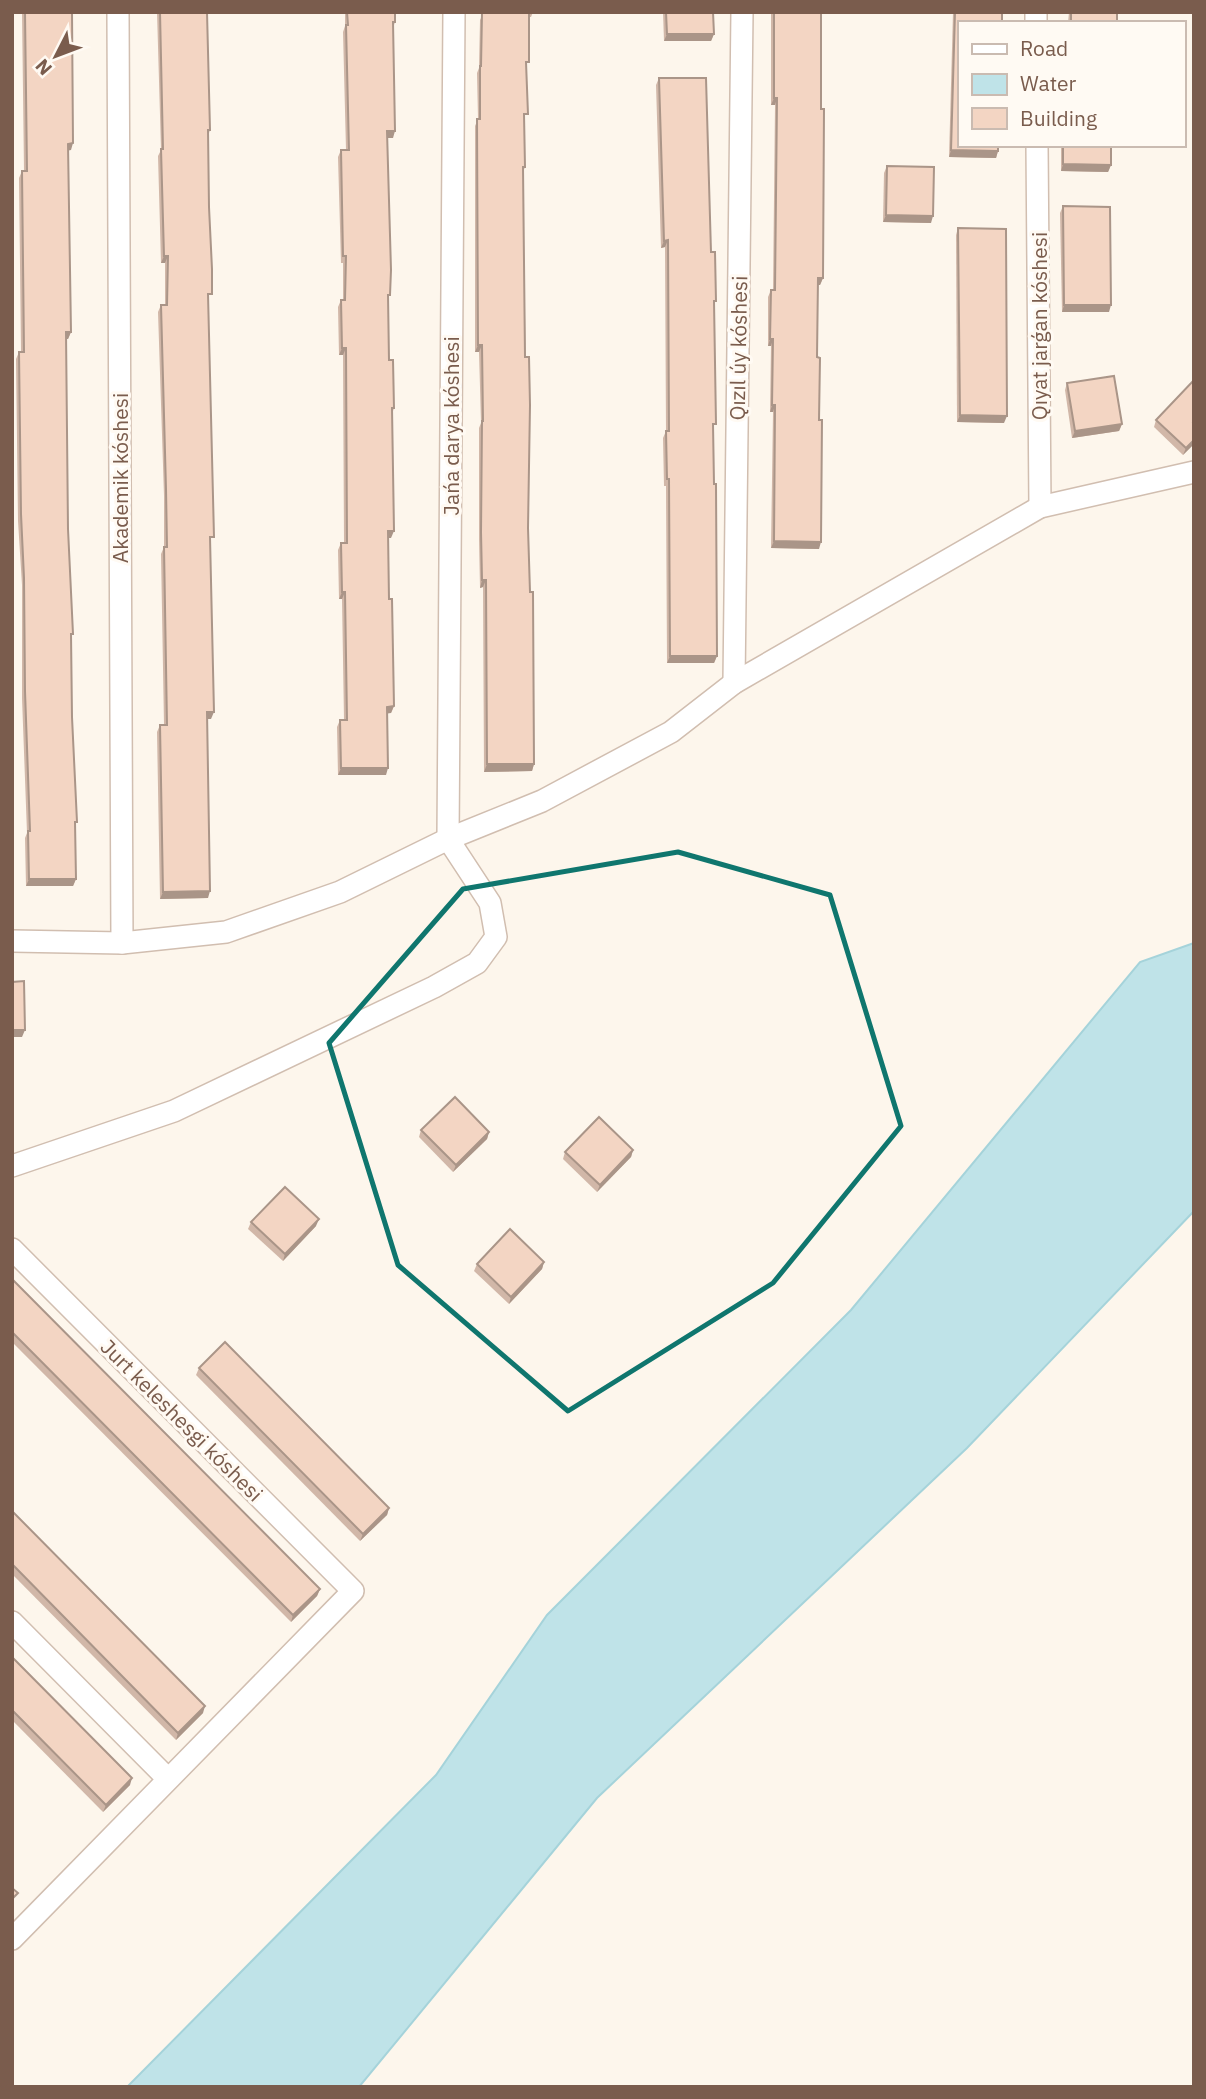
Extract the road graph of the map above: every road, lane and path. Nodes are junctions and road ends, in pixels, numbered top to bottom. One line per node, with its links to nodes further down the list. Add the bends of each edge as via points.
1 (118, 12): 10 (street, Akademik kóshesi)
2 (454, 12): 8 (street, Jańa darya kóshesi)
3 (742, 12): 7 (street, Qızıl úy kóshesi)
4 (1037, 147): 6 (street, Qıyat jarǵan kóshesi)
5 (1194, 472): 6 (street)
6 (1040, 507): 7 (street)
7 (734, 683): 8 (street, via 671,732 542,801)
8 (448, 839): 10 (street, via 340,892 226,932); 11 (street, via 490,903 496,937 477,963 174,1111)
9 (12, 941): 10 (street)
10 (122, 943)
11 (12, 1166)
12 (12, 1249): 14 (street, Jurt keleshesgi kóshesi, via 352,1591)
13 (12, 1622): 14 (street)
14 (167, 1778): 15 (street)
15 (12, 1939)

